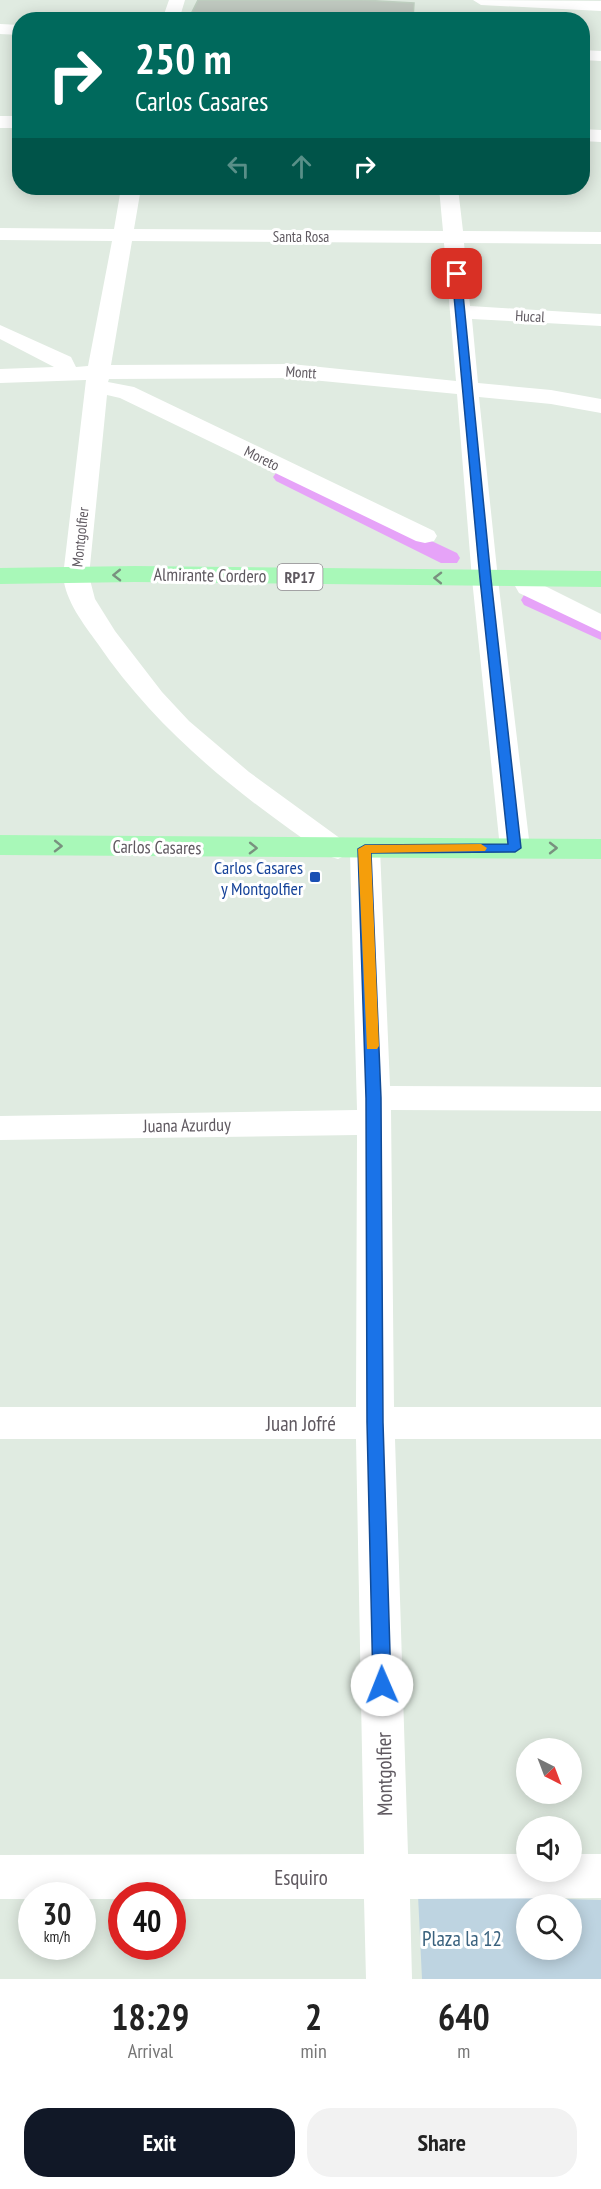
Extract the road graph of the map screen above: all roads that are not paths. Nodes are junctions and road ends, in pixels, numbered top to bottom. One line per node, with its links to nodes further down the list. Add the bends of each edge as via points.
1 (481, 0): 2 (street)
2 (601, 6)
3 (129, 195): 6 (street, Montgolfier)
4 (450, 195): 7 (street)
5 (0, 234): 6 (street, Santa Rosa)
6 (122, 235): 7 (street, Santa Rosa); 14 (street, Montgolfier)
7 (454, 236): 8 (street, Santa Rosa); 9 (street)
8 (601, 238)
9 (459, 312): 10 (street, Hucal); 15 (street)
10 (601, 320)
11 (0, 331): 12 (street, via 63,362)
12 (68, 374): 13 (street, Montt); 14 (street, Montt)
13 (0, 376)
14 (97, 380): 15 (street, Montt, via 171,370 283,370); 17 (street, Moreto); 19 (street, Montgolfier)
15 (469, 388): 16 (street, Montt); 20 (street)
16 (601, 406)
17 (425, 536)
18 (0, 576): 19 (main road, Almirante Cordero / RP17)
19 (76, 576): 20 (main road, Almirante Cordero / RP17, one-way to 19); 26 (street, Montgolfier, via 79,595 148,696 221,766 272,805)
20 (485, 579): 21 (main road, Almirante Cordero / RP17); 25 (street)
21 (524, 579): 22 (main road, Almirante Cordero / RP17); 23 (street, via 528,588)
22 (601, 579)
23 (601, 624)
24 (0, 845): 26 (main road, Carlos Casares, one-way to 26)
25 (515, 848): 26 (main road, Carlos Casares); 27 (main road, Carlos Casares, one-way to 27)
26 (351, 849): 29 (street, Montgolfier)
27 (601, 850)
28 (601, 1099): 29 (street, Juana Azurduy)
29 (373, 1110): 30 (street, Juana Azurduy); 31 (street, Montgolfier)
30 (0, 1128)
31 (375, 1422): 32 (street, Juan Jofré); 33 (street, Juan Jofré); 35 (street, Montgolfier)
32 (0, 1423)
33 (601, 1423)
34 (601, 1876): 35 (street, Esquiro)
35 (387, 1877): 36 (street, Esquiro); 37 (street, Montgolfier)
36 (0, 1878)
37 (389, 1979)

